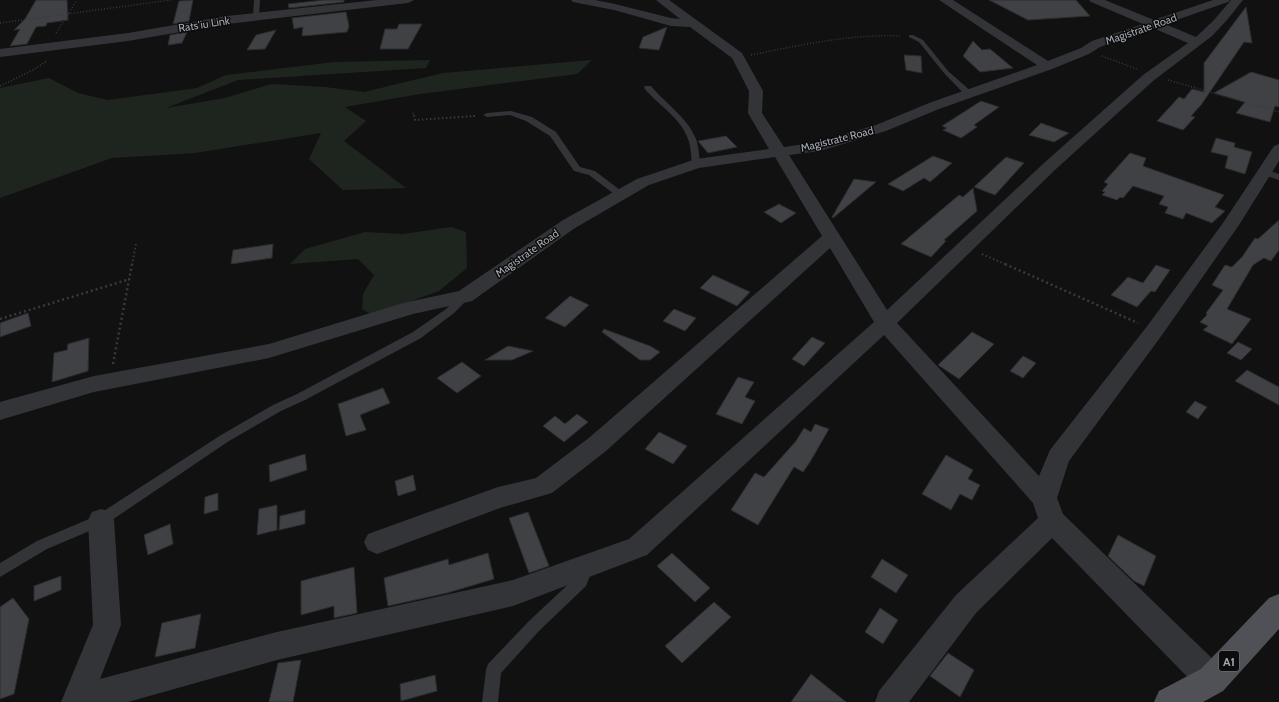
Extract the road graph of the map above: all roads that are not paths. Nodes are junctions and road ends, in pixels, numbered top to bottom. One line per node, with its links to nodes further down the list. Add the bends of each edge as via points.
1 (257, 0): 10 (lane)
2 (408, 0): 9 (street, Rats'iu Link)
3 (577, 0): 11 (street, via 671,22)
4 (662, 0): 11 (street)
5 (945, 0): 16 (street)
6 (1095, 0): 12 (street)
7 (1224, 0): 12 (street, Magistrate Road)
8 (1237, 0): 14 (street, via 1221,22)
9 (368, 2): 10 (street, Rats'iu Link)
10 (256, 17): 15 (street, Rats'iu Link)
11 (692, 22): 21 (street, via 737,56 756,91 755,113)
12 (1157, 25): 14 (street); 16 (street, Magistrate Road, via 1096,44)
13 (911, 36): 18 (lane, via 921,41 946,72)
14 (1197, 42): 27 (street, via 1150,75 964,246)
15 (0, 53)
16 (1046, 66): 18 (street, Magistrate Road)
17 (648, 88): 22 (lane, via 691,136)
18 (970, 95): 21 (street, Magistrate Road, via 934,106 881,128 820,146)
19 (487, 115): 24 (lane, via 511,113 553,134 577,169 592,173)
20 (1279, 149): 23 (street)
21 (778, 152): 22 (street, Magistrate Road); 25 (street)
22 (696, 164): 24 (street, Magistrate Road, via 643,182)
23 (1271, 174): 29 (street, via 1230,225 1155,330 1058,457)
24 (620, 195): 26 (street, Magistrate Road, via 569,224)
25 (832, 237): 27 (street); 31 (street, via 598,444 544,486 498,498)
26 (465, 296): 28 (street, via 410,308 269,351 94,384); 30 (lane, via 450,311 417,335 225,438)
27 (885, 323): 29 (street); 32 (street, via 638,547)
28 (0, 411)
29 (1048, 510): 35 (street); 38 (street, via 966,604)
30 (101, 520): 33 (lane, via 42,545); 36 (street, via 107,625)
31 (377, 542)
32 (587, 566): 36 (street, via 513,593 277,646); 37 (lane, via 581,581 534,626 494,670)
33 (0, 571)
34 (1279, 608): 35 (main road, A1)
35 (1212, 680): 39 (main road, A1)
36 (76, 702)
37 (490, 702)
38 (890, 702)
39 (1170, 702)

